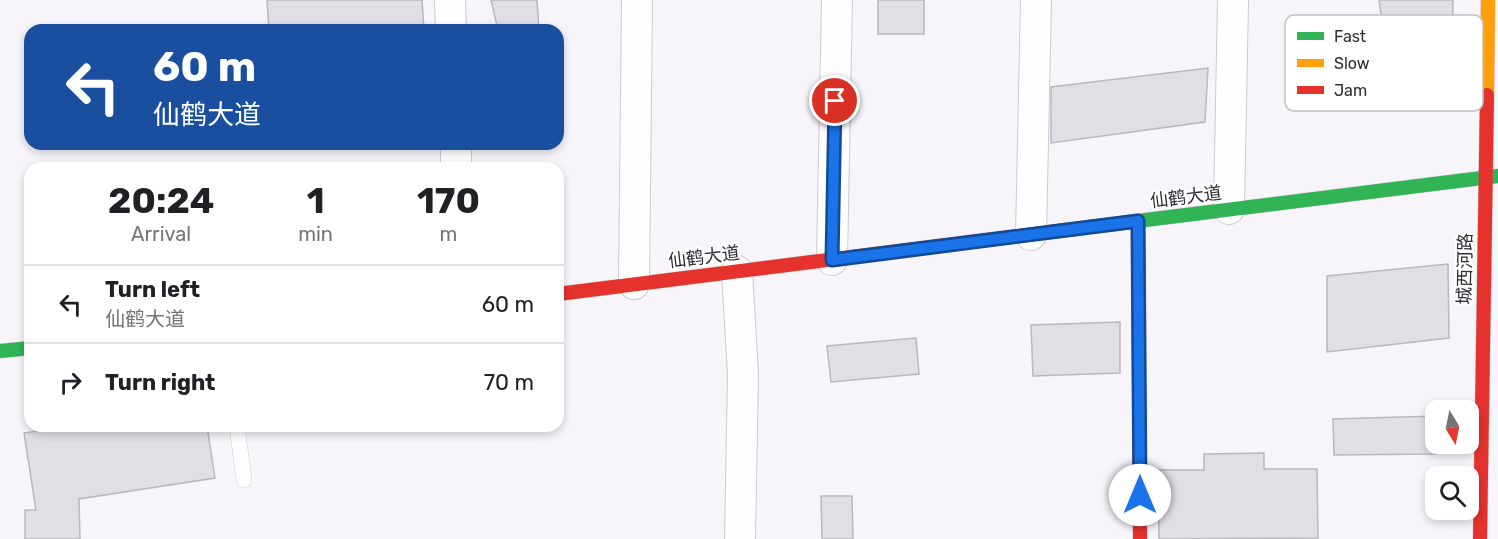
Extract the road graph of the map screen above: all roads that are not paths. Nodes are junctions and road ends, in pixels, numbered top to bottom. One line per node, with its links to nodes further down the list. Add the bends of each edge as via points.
1 (450, 0): 7 (street)
2 (637, 0): 14 (street)
3 (837, 0): 12 (street)
4 (1036, 0): 11 (street)
5 (1233, 0): 9 (street)
6 (1488, 0): 8 (main road, 城西河路)
7 (451, 24)
8 (1491, 177): 9 (main road, 仙鹤大道); 22 (main road, 城西河路)
9 (1230, 209): 10 (main road, 仙鹤大道)
10 (1138, 221): 11 (main road, 仙鹤大道); 21 (main road)
11 (1031, 235): 12 (main road, 仙鹤大道)
12 (832, 260): 13 (main road, 仙鹤大道)
13 (737, 271): 14 (main road, 仙鹤大道); 20 (street, via 743,374)
14 (634, 284): 15 (main road, 仙鹤大道)
15 (564, 293)
16 (24, 349): 17 (main road)
17 (0, 351)
18 (238, 432): 19 (lane)
19 (244, 480)
20 (740, 539)
21 (1140, 539)
22 (1480, 539)

